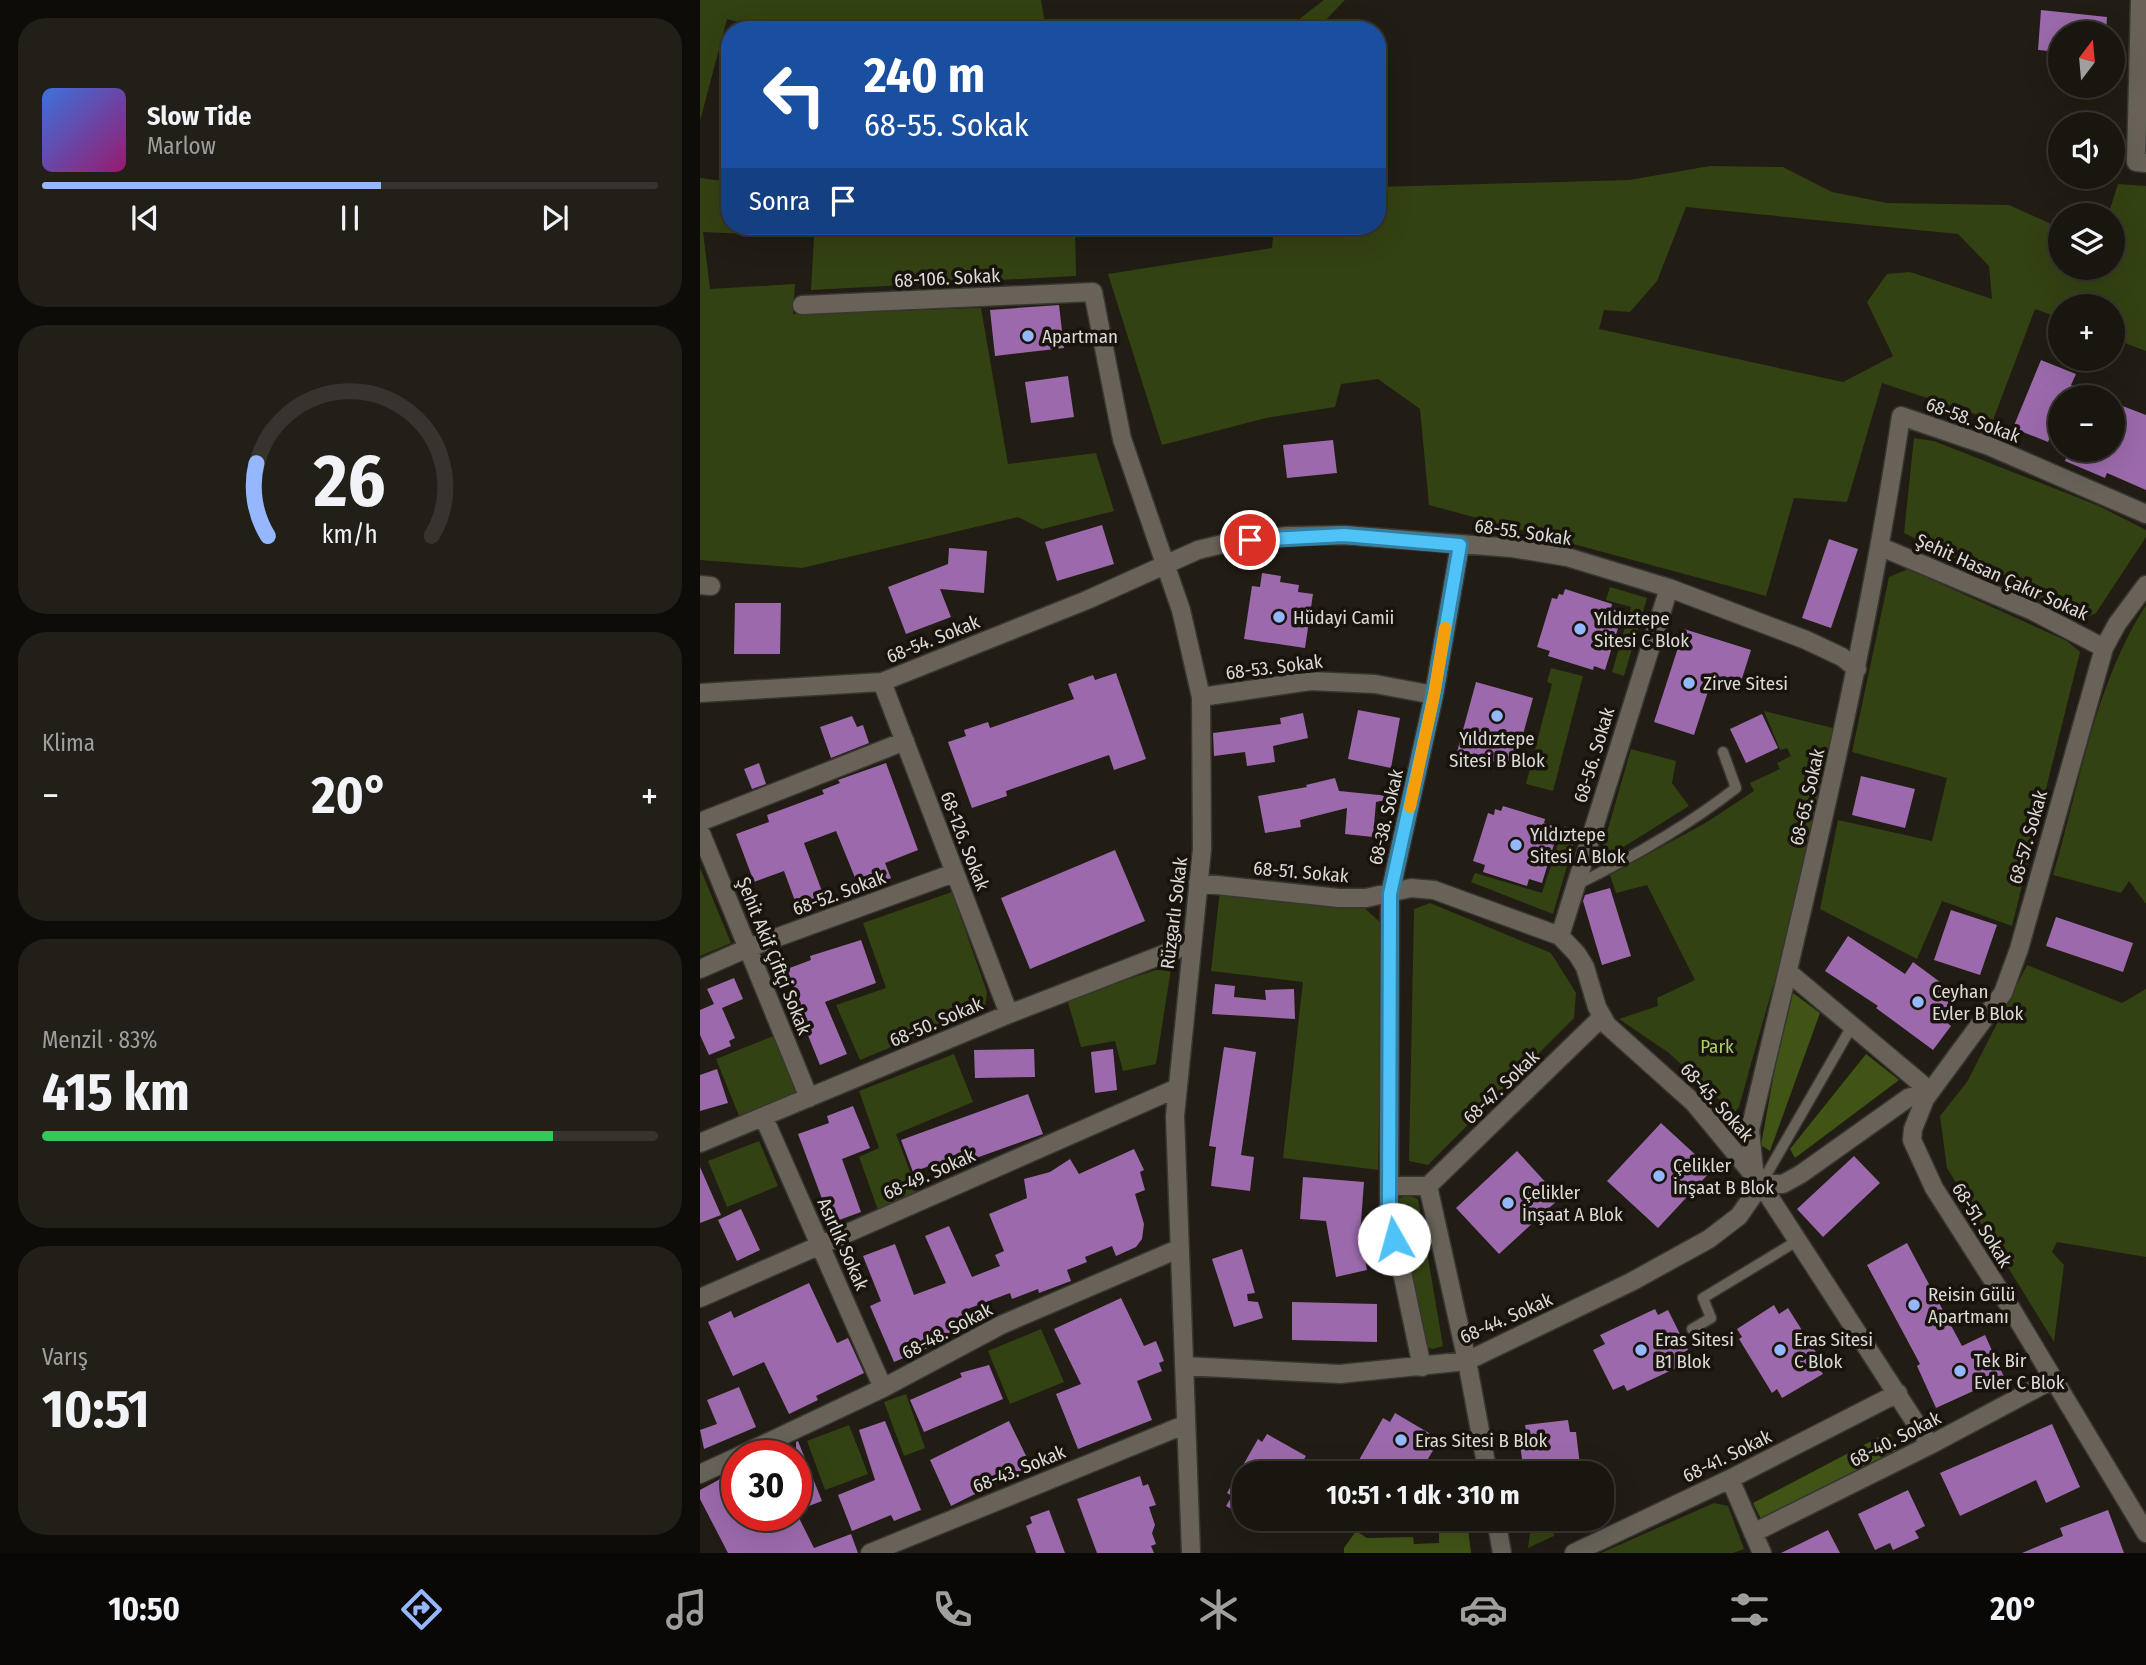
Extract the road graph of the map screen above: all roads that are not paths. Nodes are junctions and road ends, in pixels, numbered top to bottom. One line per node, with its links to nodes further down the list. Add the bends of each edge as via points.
1 (2140, 0): 2 (street)
2 (2141, 162)
3 (1093, 292): 4 (street, 68-106. Sokak); 9 (street, Rüzgarlı Sokak, via 1122,439)
4 (802, 305)
5 (1901, 416): 6 (street, 68-58. Sokak, via 1989,446); 8 (street, 68-65. Sokak)
6 (2146, 514)
7 (1460, 545): 9 (street, 68-55. Sokak, via 1344,535 1287,536 1231,542); 11 (street, 68-55. Sokak, via 1553,554); 16 (street, 68-38. Sokak)
8 (1881, 547): 12 (street, Şehit Hasan Çakır Sokak, via 2033,611); 13 (street, 68-65. Sokak)
9 (1166, 563): 14 (street, 68-54. Sokak, via 1087,600); 17 (street, Rüzgarlı Sokak)
10 (2146, 585): 12 (street, 68-57. Sokak)
11 (1669, 588): 13 (street, 68-55. Sokak, via 1825,648); 24 (street, 68-56. Sokak)
12 (2104, 648): 35 (street, 68-57. Sokak, via 2009,978 1992,1009)
13 (1857, 670): 30 (street, 68-65. Sokak)
14 (882, 681): 15 (street, 68-54. Sokak); 18 (street, 68-126. Sokak)
15 (700, 693)
16 (1434, 695): 17 (street, 68-53. Sokak, via 1375,684 1310,681); 25 (street, 68-38. Sokak)
17 (1201, 697): 23 (street, Rüzgarlı Sokak, via 1204,821)
18 (905, 740): 20 (street); 22 (street, 68-126. Sokak)
19 (1723, 752): 24 (lane, via 1736,788 1697,818)
20 (700, 822)
21 (700, 831): 28 (street, Şehit Akif Çiftçi Sokak)
22 (954, 873): 28 (street, 68-52. Sokak); 31 (street, 68-126. Sokak)
23 (1198, 883): 25 (street, 68-51. Sokak, via 1339,898); 27 (street, Rüzgarlı Sokak)
24 (1576, 885): 26 (street, 68-56. Sokak)
25 (1390, 894): 26 (street, 68-51. Sokak, via 1411,888 1434,890); 40 (street, 68-38. Sokak)
26 (1560, 936): 32 (street, 68-45. Sokak, via 1585,967)
27 (1190, 944): 31 (street, 68-50. Sokak); 34 (street, Rüzgarlı Sokak)
28 (748, 948): 29 (street, 68-52. Sokak); 36 (street, Şehit Akif Çiftçi Sokak)
29 (700, 969)
30 (1787, 972): 33 (street); 39 (street, 68-65. Sokak, via 1751,1130 1753,1163)
31 (1009, 1014): 36 (street, 68-50. Sokak)
32 (1602, 1017): 39 (street, 68-45. Sokak, via 1694,1103); 41 (street, 68-47. Sokak)
33 (1852, 1026): 35 (street); 39 (lane, 68-44. Sokak)
34 (1175, 1089): 43 (street, 68-49. Sokak); 44 (street, Rüzgarlı Sokak)
35 (1930, 1091): 39 (street, via 1908,1098 1783,1184); 50 (street, 68-51. Sokak, via 1913,1129 1916,1153)
36 (809, 1098): 37 (street, 68-50. Sokak)
37 (764, 1118): 38 (street, 68-50. Sokak); 43 (street, Asırlık Sokak)
38 (700, 1143)
39 (1761, 1184): 42 (street, 68-45. Sokak); 47 (street, 68-44. Sokak, via 1739,1216 1709,1239 1631,1282)
40 (1390, 1186): 41 (street); 49 (street, 68-38. Sokak, via 1394,1239)
41 (1428, 1186): 47 (street)
42 (1797, 1241): 46 (lane, via 1703,1298 1711,1318); 52 (street, 68-45. Sokak)
43 (821, 1244): 45 (street, 68-49. Sokak); 51 (street, Asırlık Sokak)
44 (1178, 1249): 48 (street, Rüzgarlı Sokak); 51 (street, 68-48. Sokak, via 1001,1325)
45 (700, 1298)
46 (1692, 1329)
47 (1467, 1360): 49 (street, 68-44. Sokak); 56 (street)
48 (1184, 1366): 49 (street, 68-44. Sokak, via 1340,1374); 53 (street, Rüzgarlı Sokak)
49 (1422, 1367)
50 (2054, 1379): 55 (street, 68-40. Sokak); 62 (street, 68-51. Sokak)
51 (883, 1388): 54 (street, 68-48. Sokak)
52 (1898, 1393): 55 (street, 68-45. Sokak); 59 (street, 68-41. Sokak)
53 (1184, 1425): 63 (street, 68-43. Sokak); 64 (street, Rüzgarlı Sokak)
54 (772, 1440)
55 (1930, 1445): 61 (street, 68-40. Sokak)
56 (1486, 1461)
57 (721, 1464): 58 (street, 68-48. Sokak)
58 (700, 1474)
59 (1730, 1479): 61 (street); 66 (street, 68-41. Sokak)
60 (1498, 1531): 65 (street)
61 (1753, 1533): 67 (street)
62 (2146, 1533)
63 (870, 1553)
64 (1191, 1553)
65 (1502, 1553)
66 (1574, 1553)
67 (1762, 1553)

